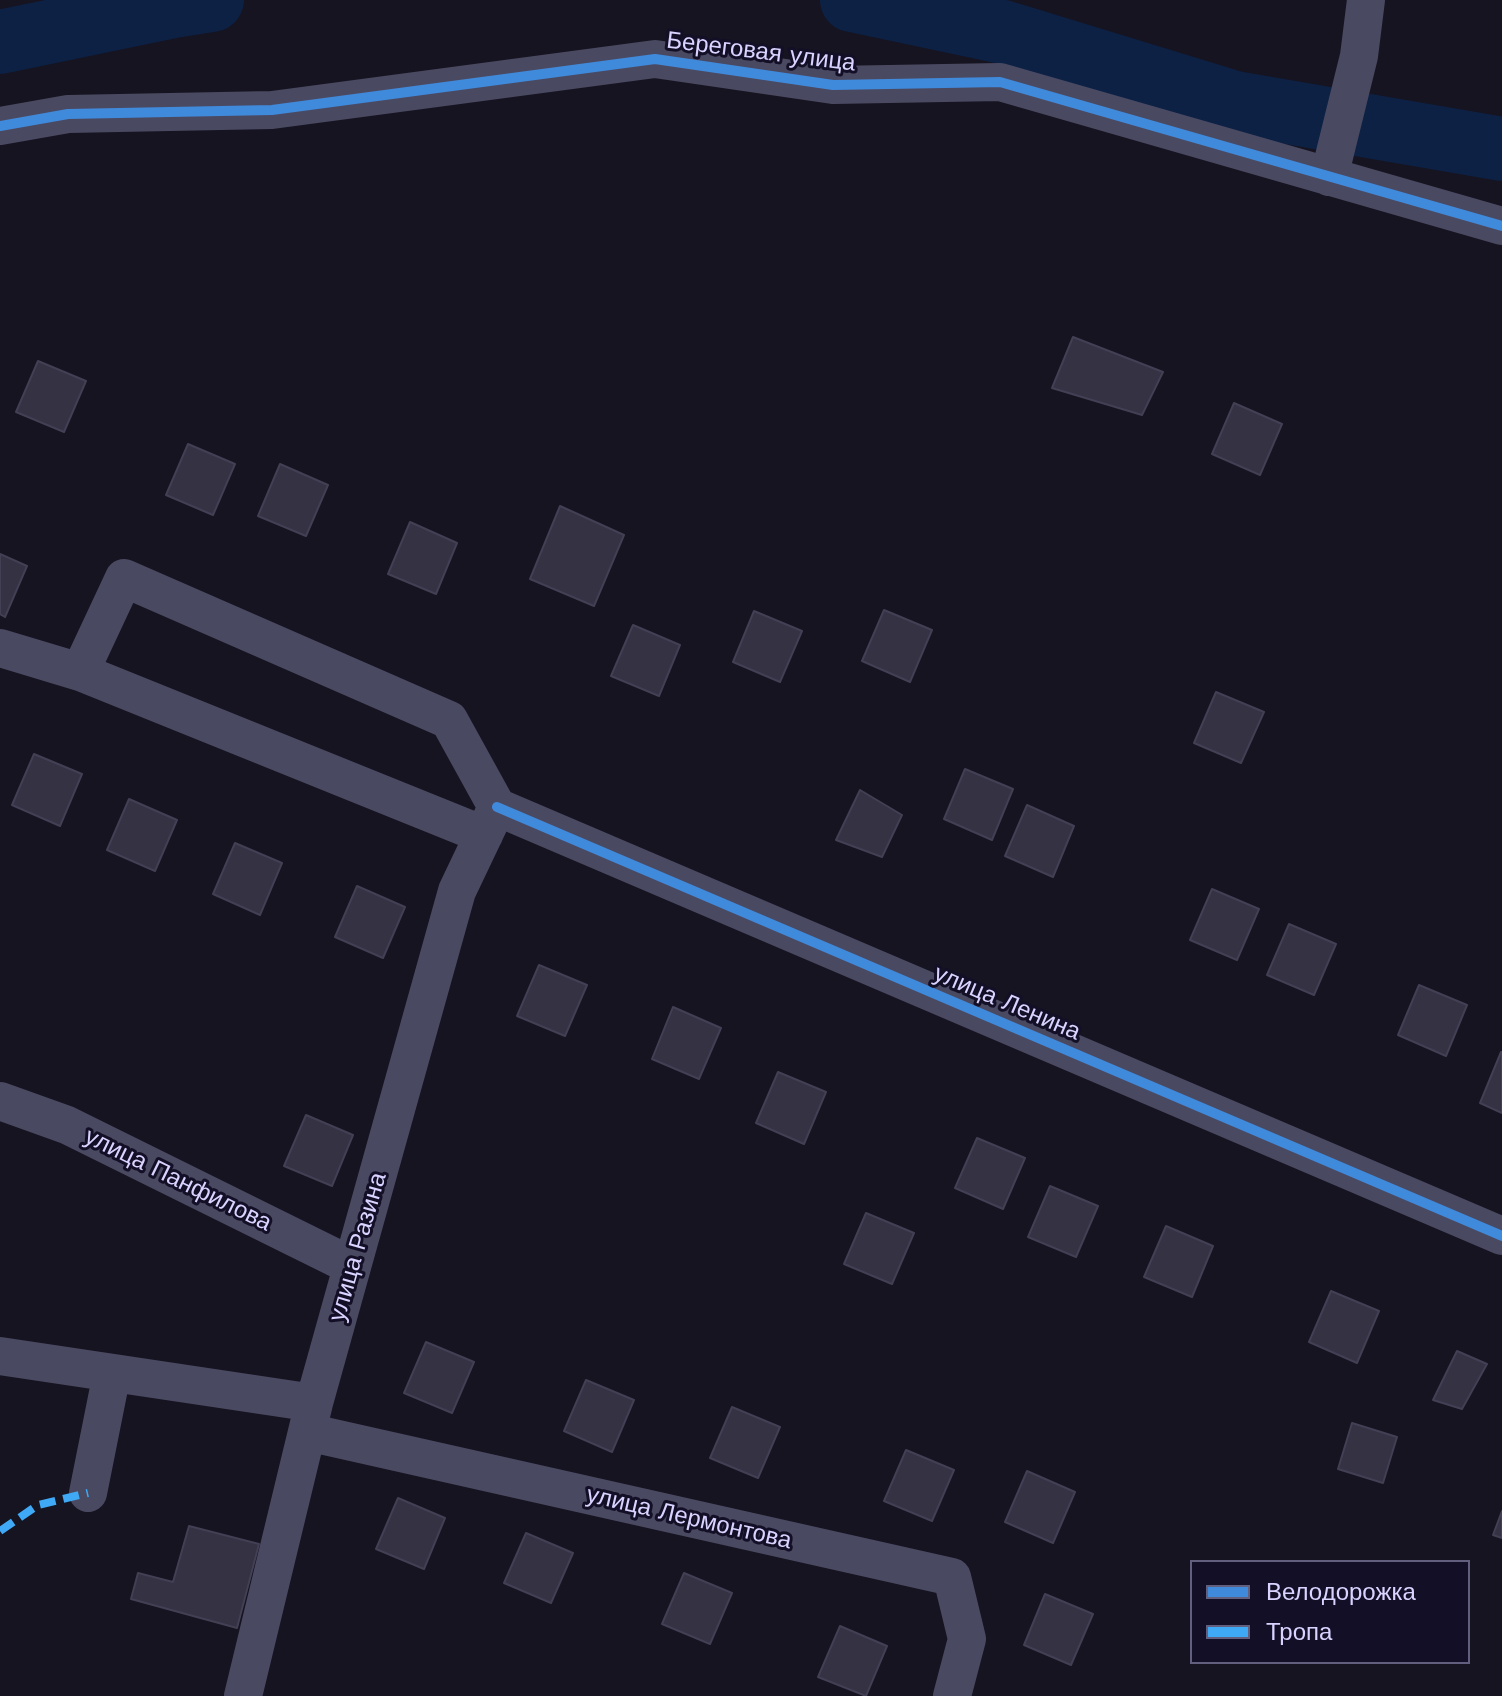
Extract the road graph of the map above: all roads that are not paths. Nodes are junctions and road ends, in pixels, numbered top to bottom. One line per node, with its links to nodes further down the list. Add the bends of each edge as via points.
1 (1366, 0): 3 (street, via 1359,56)
2 (0, 126): 3 (street, Береговая улица, via 68,114 272,110 655,59 833,85 1000,82)
3 (1333, 161): 4 (street, Береговая улица)
4 (1502, 226)
5 (0, 648): 6 (street, улица Ленина)
6 (80, 672): 7 (street, улица Ленина); 7 (street, via 124,578 449,720)
7 (490, 821): 9 (street, улица Ленина); 10 (street, улица Разина, via 457,891)
8 (0, 1101): 10 (street, улица Панфилова, via 67,1125)
9 (1502, 1236)
10 (352, 1266): 13 (street, улица Разина)
11 (0, 1356): 12 (street)
12 (112, 1373): 13 (street); 14 (street)
13 (311, 1418): 15 (street, улица Разина); 16 (street, улица Лермонтова, via 952,1577 967,1639)
14 (88, 1493)
15 (243, 1696)
16 (952, 1696)

